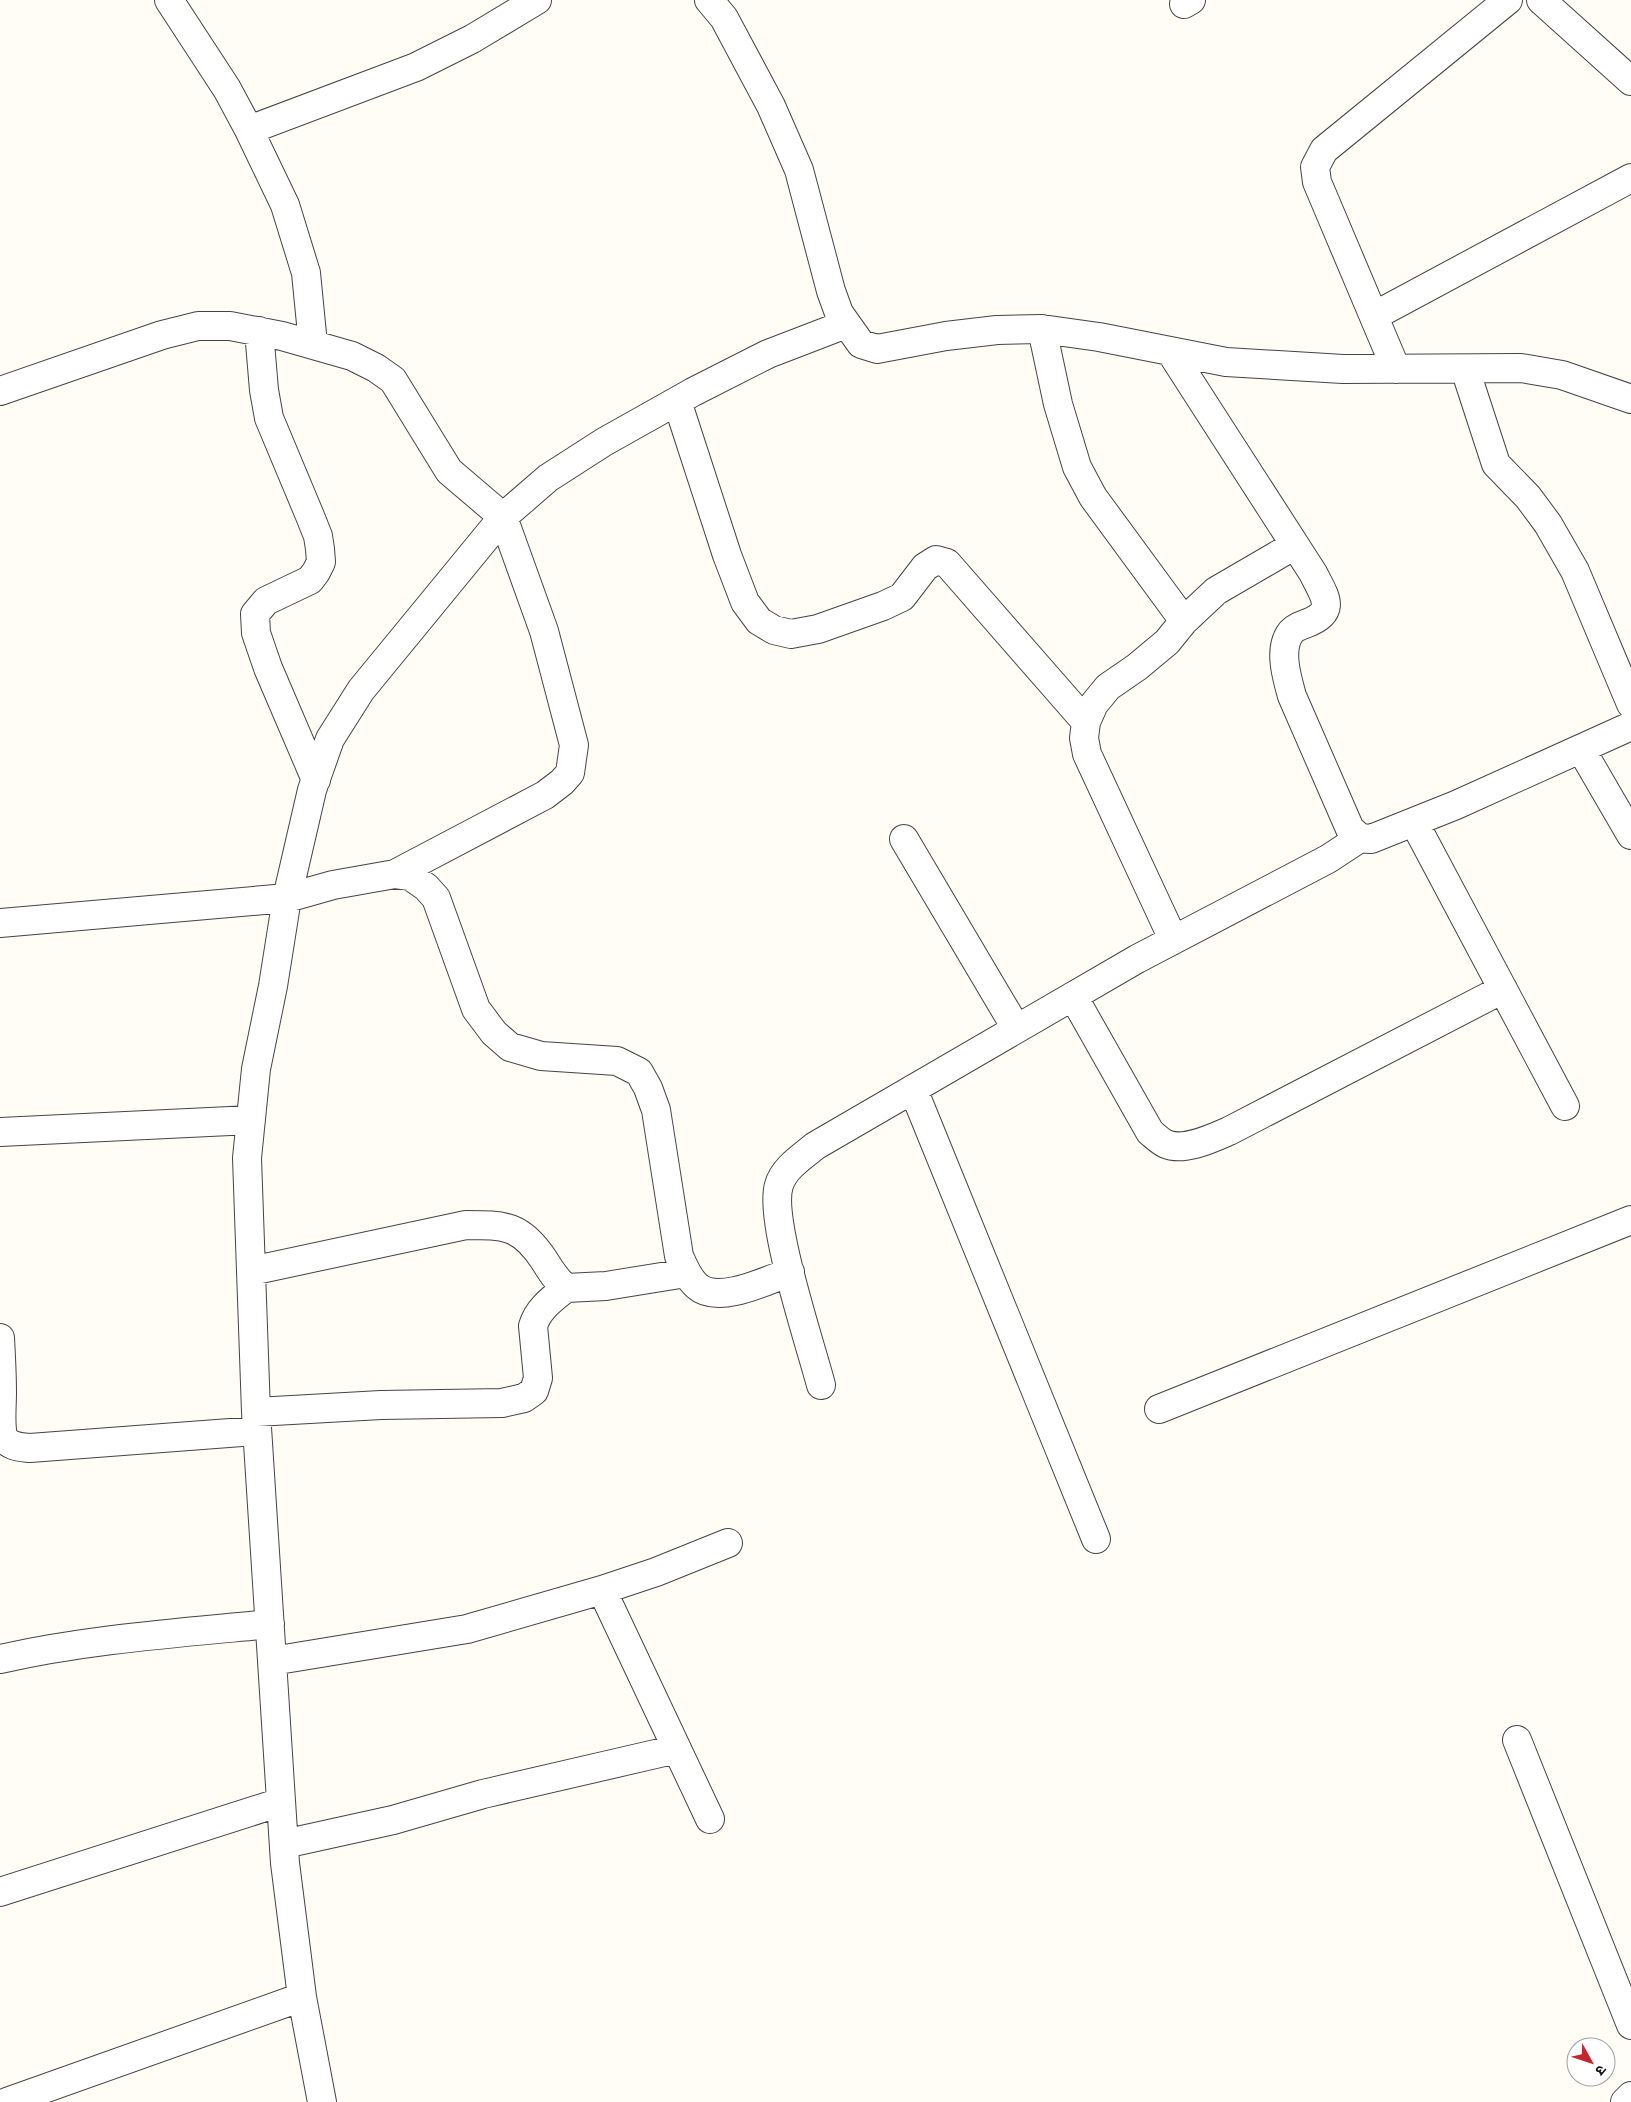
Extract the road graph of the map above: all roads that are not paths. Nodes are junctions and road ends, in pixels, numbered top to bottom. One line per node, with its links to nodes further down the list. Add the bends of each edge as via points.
1 (169, 0): 7 (street, via 227,89)
2 (537, 0): 7 (street, via 472,39 416,67)
3 (708, 0): 10 (street, via 724,18 745,54 799,170 831,290)
4 (1508, 0): 9 (street, via 1347,130 1324,150 1315,167 1317,182)
5 (1541, 0): 6 (street)
6 (1631, 81)
7 (249, 130): 13 (street, via 285,204 298,244 306,274)
8 (1631, 178): 9 (street)
9 (1374, 316): 15 (street)
10 (846, 324): 11 (street, via 861,344 877,348 998,330); 19 (street, via 768,354)
11 (1042, 329): 14 (street); 22 (street, via 1058,404 1077,466 1093,497)
12 (259, 331): 13 (street); 17 (street, via 230,326 198,326 162,335); 27 (street, via 269,418 318,536 321,562 310,580 261,606 255,614 256,633)
13 (312, 344): 20 (street, via 352,356 393,380 449,471)
14 (1170, 351): 15 (street, via 1226,362); 21 (street)
15 (1396, 369): 16 (street)
16 (1465, 369): 18 (street, via 1521,368 1554,374); 23 (street, via 1496,464 1528,497 1548,524 1575,572)
17 (0, 391)
18 (1631, 398)
19 (677, 401): 20 (street, via 548,478); 24 (street, via 727,555 746,602 759,621 774,630 791,634 818,630 902,597 925,568 936,560 946,563)
20 (503, 517): 27 (street, via 361,690 330,739); 32 (street, via 544,631 567,716 574,745 570,773 545,795)
21 (1295, 545): 22 (street, via 1216,591); 31 (street, via 1313,573 1326,600 1326,608 1322,616 1289,633 1286,674 1292,696 1350,829)
22 (1184, 621): 24 (street, via 1167,642 1108,687 1094,704)
23 (1631, 704)
24 (1086, 722): 35 (street, via 1087,754)
25 (1631, 726): 26 (street)
26 (1581, 748): 28 (street); 29 (street)
27 (316, 780): 33 (street)
28 (1414, 822): 31 (street, via 1371,839); 36 (street)
29 (1631, 835)
30 (904, 838): 38 (street)
31 (1360, 838): 35 (street, via 1328,859)
32 (394, 874): 33 (street, via 333,885); 45 (street, via 410,876 436,898 476,1009 494,1033 510,1047 541,1056 617,1061 639,1072 656,1110 672,1223)
33 (287, 898): 34 (street); 41 (street, via 256,1069)
34 (0, 923)
35 (1173, 940): 37 (street)
36 (1503, 989): 37 (street, via 1229,1131 1203,1143 1184,1145 1167,1145 1150,1132); 40 (street)
37 (1073, 996): 38 (street)
38 (1016, 1028): 39 (street)
39 (913, 1089): 46 (street, via 815,1146 789,1168 779,1185 777,1210); 52 (street)
40 (1565, 1106)
41 (251, 1120): 42 (street); 44 (street, via 247,1158)
42 (0, 1132)
43 (1631, 1220): 50 (street)
44 (251, 1271): 47 (street, via 466,1225 501,1225 519,1233 536,1248 556,1280); 51 (street)
45 (686, 1272): 46 (street, via 698,1287 713,1294 730,1292); 47 (street, via 606,1286)
46 (790, 1272): 49 (street)
47 (566, 1288): 51 (street, via 535,1318 538,1378 534,1391 524,1398 502,1403 382,1404)
48 (0, 1338): 51 (street, via 1,1427 8,1443 16,1446 30,1448)
49 (821, 1385)
50 (1159, 1409)
51 (256, 1422): 55 (street)
52 (1096, 1540)
53 (728, 1543): 54 (street)
54 (602, 1590): 57 (street, via 467,1629); 59 (street)
55 (270, 1624): 56 (street, via 92,1642); 57 (street)
56 (0, 1659)
57 (272, 1661): 60 (street)
58 (1517, 1740): 65 (street)
59 (677, 1749): 61 (street); 62 (street)
60 (282, 1802): 62 (street); 63 (street)
61 (710, 1819)
62 (284, 1844): 64 (street)
63 (0, 1892)
64 (302, 1997): 67 (street); 68 (street)
65 (1631, 2025)
66 (1631, 2096): 69 (street)
67 (7, 2102)
68 (322, 2102)
69 (1625, 2102)

